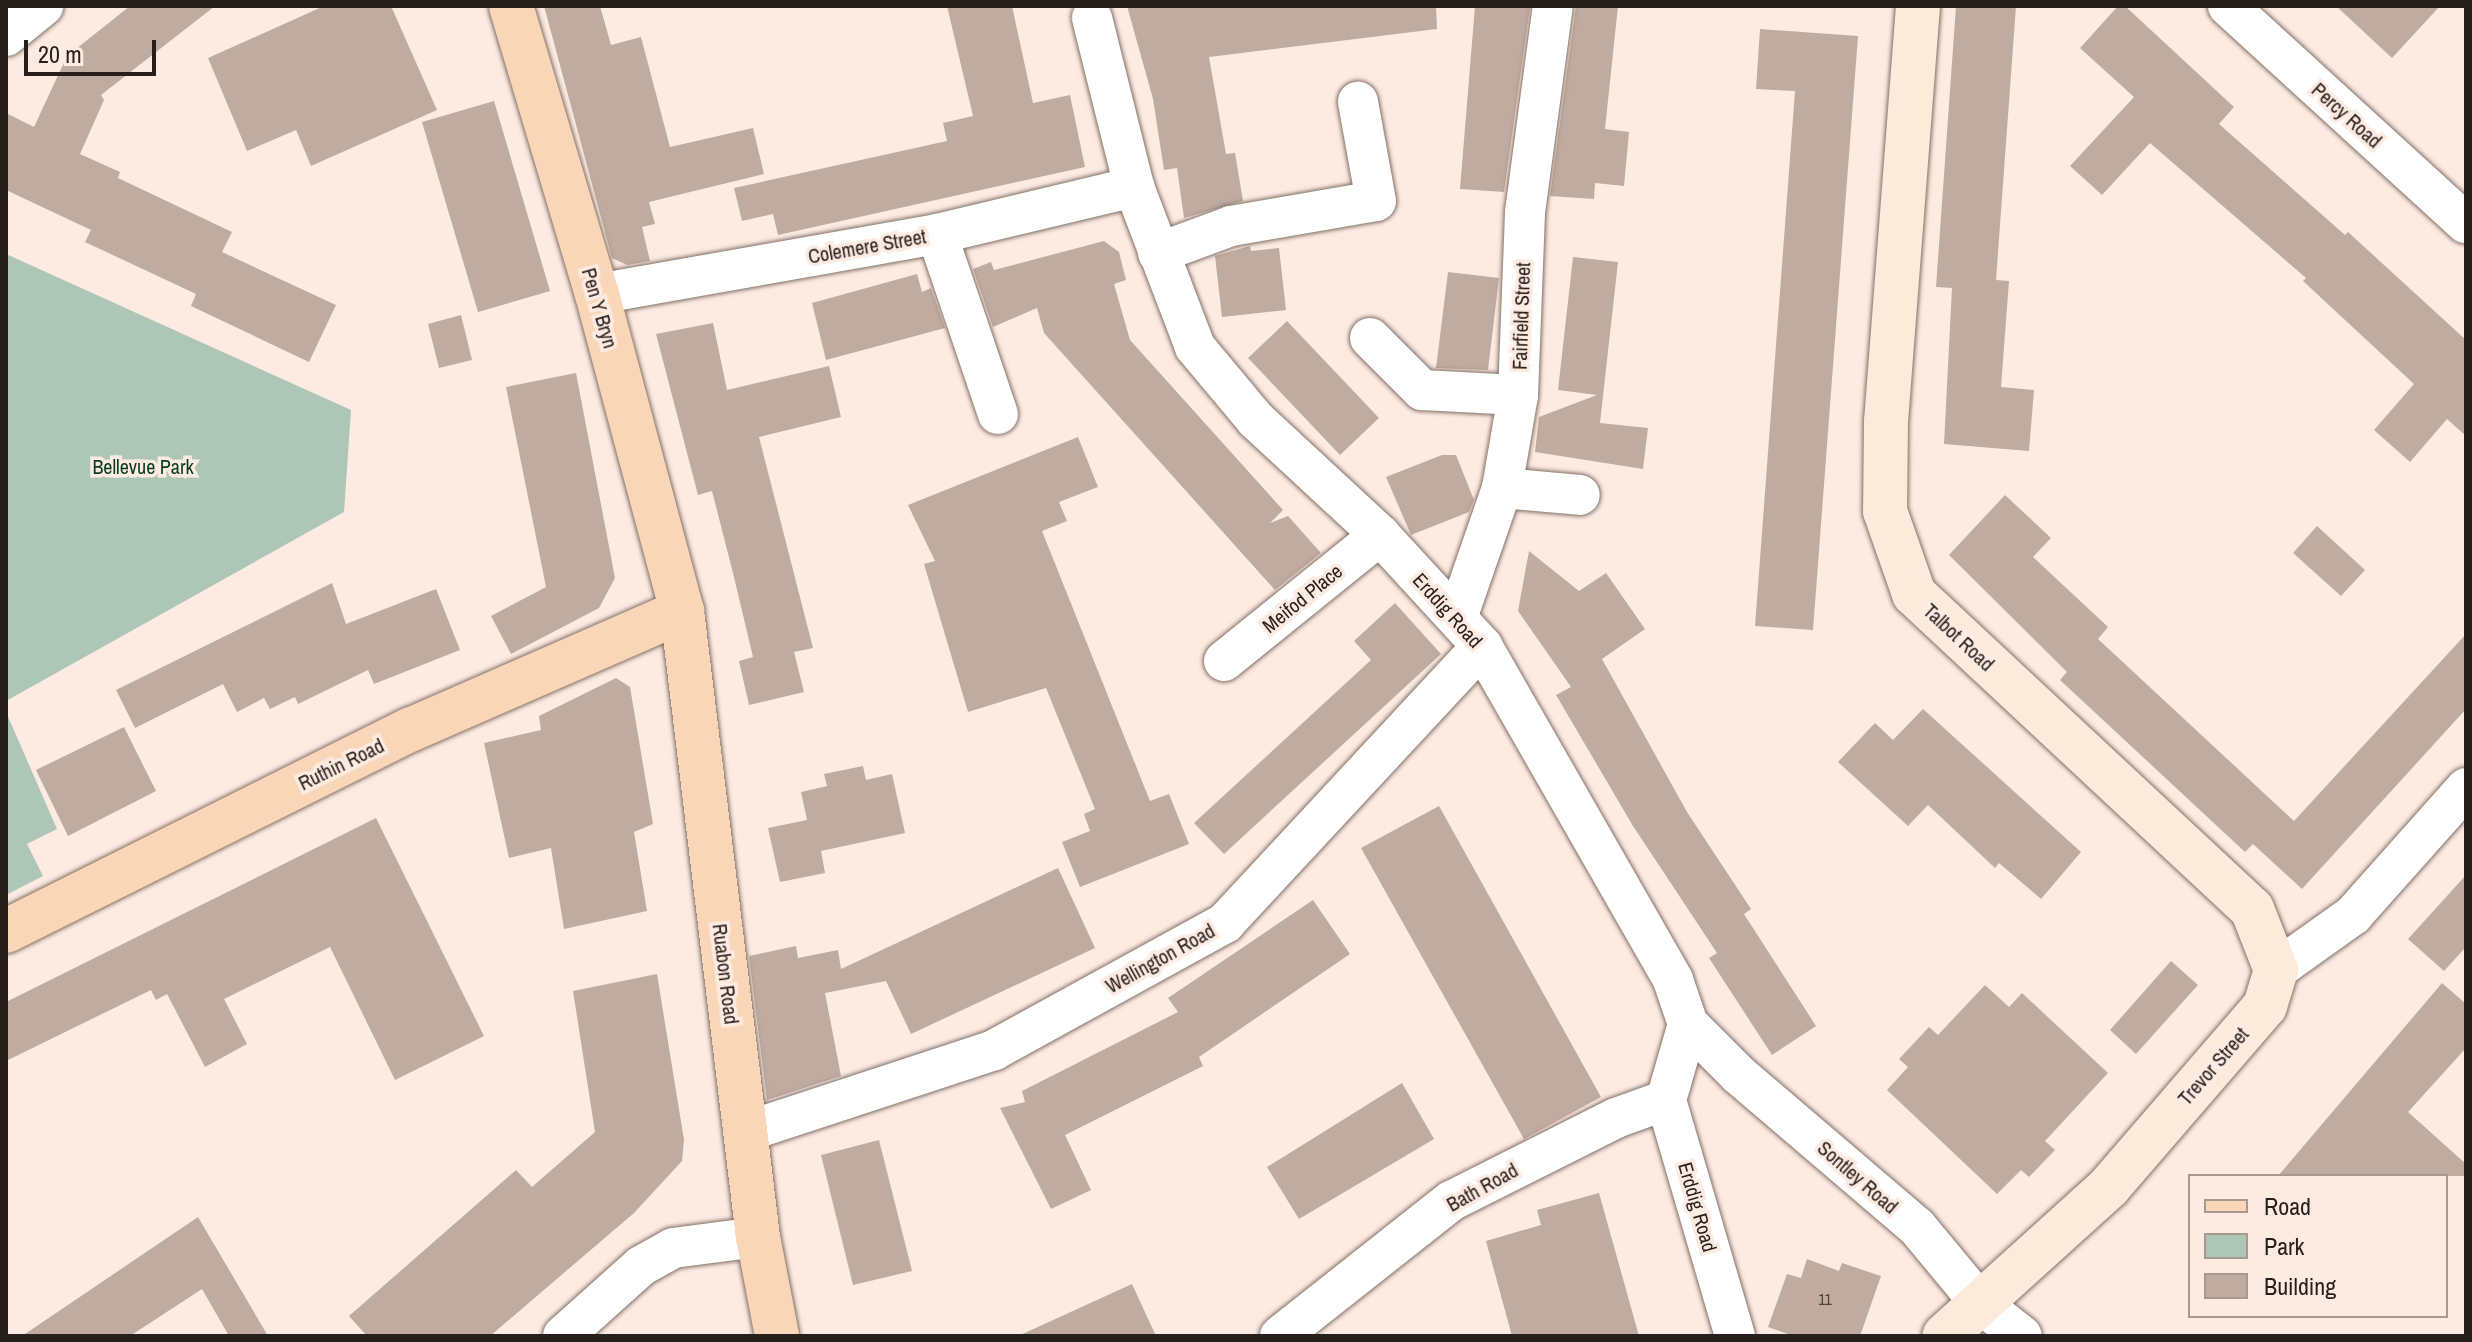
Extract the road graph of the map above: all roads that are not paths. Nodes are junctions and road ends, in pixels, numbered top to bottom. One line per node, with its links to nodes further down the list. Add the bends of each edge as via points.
1 (43, 6): 7 (street)
2 (511, 6): 13 (main road, Pen Y Bryn)
3 (1553, 6): 15 (street, Fairfield Street, via 1525,212)
4 (1918, 6): 25 (main road, Talbot Road, via 1886,421 1885,511 1914,594 2252,909)
5 (2228, 6): 10 (street, Percy Road)
6 (1092, 18): 9 (street, Erddig Road)
7 (6, 36)
8 (1358, 102): 12 (street, via 1376,201 1231,226)
9 (1134, 187): 11 (street, Colemere Street); 12 (street, Erddig Road)
10 (2466, 223)
11 (937, 234): 13 (street, Colemere Street); 16 (street)
12 (1158, 253): 19 (street, Erddig Road, via 1195,347 1256,420)
13 (597, 294): 20 (main road, Pen Y Bryn)
14 (1370, 338): 15 (street, via 1422,390)
15 (1518, 395): 17 (street, Fairfield Street)
16 (998, 414)
17 (1502, 488): 18 (street); 21 (street, Fairfield Street)
18 (1580, 495)
19 (1380, 535): 21 (street, Erddig Road); 22 (street, Meifod Place)
20 (682, 611): 24 (main road, Ruthin Road, via 412,729); 28 (main road, Ruabon Road)
21 (1470, 632): 26 (street, Erddig Road, via 1673,980); 28 (street, Wellington Road, via 1225,923 994,1050)
22 (1224, 661)
23 (2466, 788): 25 (street, via 2353,915)
24 (6, 931)
25 (2276, 970): 30 (main road, Trevor Street, via 2265,1006 2109,1187)
26 (1688, 1024): 27 (street); 30 (street, Sontley Road, via 1739,1075 1917,1227)
27 (1666, 1100): 33 (street, Bath Road, via 1616,1118 1451,1201); 34 (street, Erddig Road)
28 (745, 1132): 29 (main road, Ruabon Road)
29 (758, 1237): 31 (street, via 673,1248 641,1266); 32 (main road, Ruabon Road)
30 (1980, 1303): 35 (main road, Trevor Street); 36 (street, Sontley Road)
31 (563, 1336)
32 (777, 1336)
33 (1280, 1336)
34 (1735, 1336)
35 (1944, 1336)
36 (2022, 1336)

